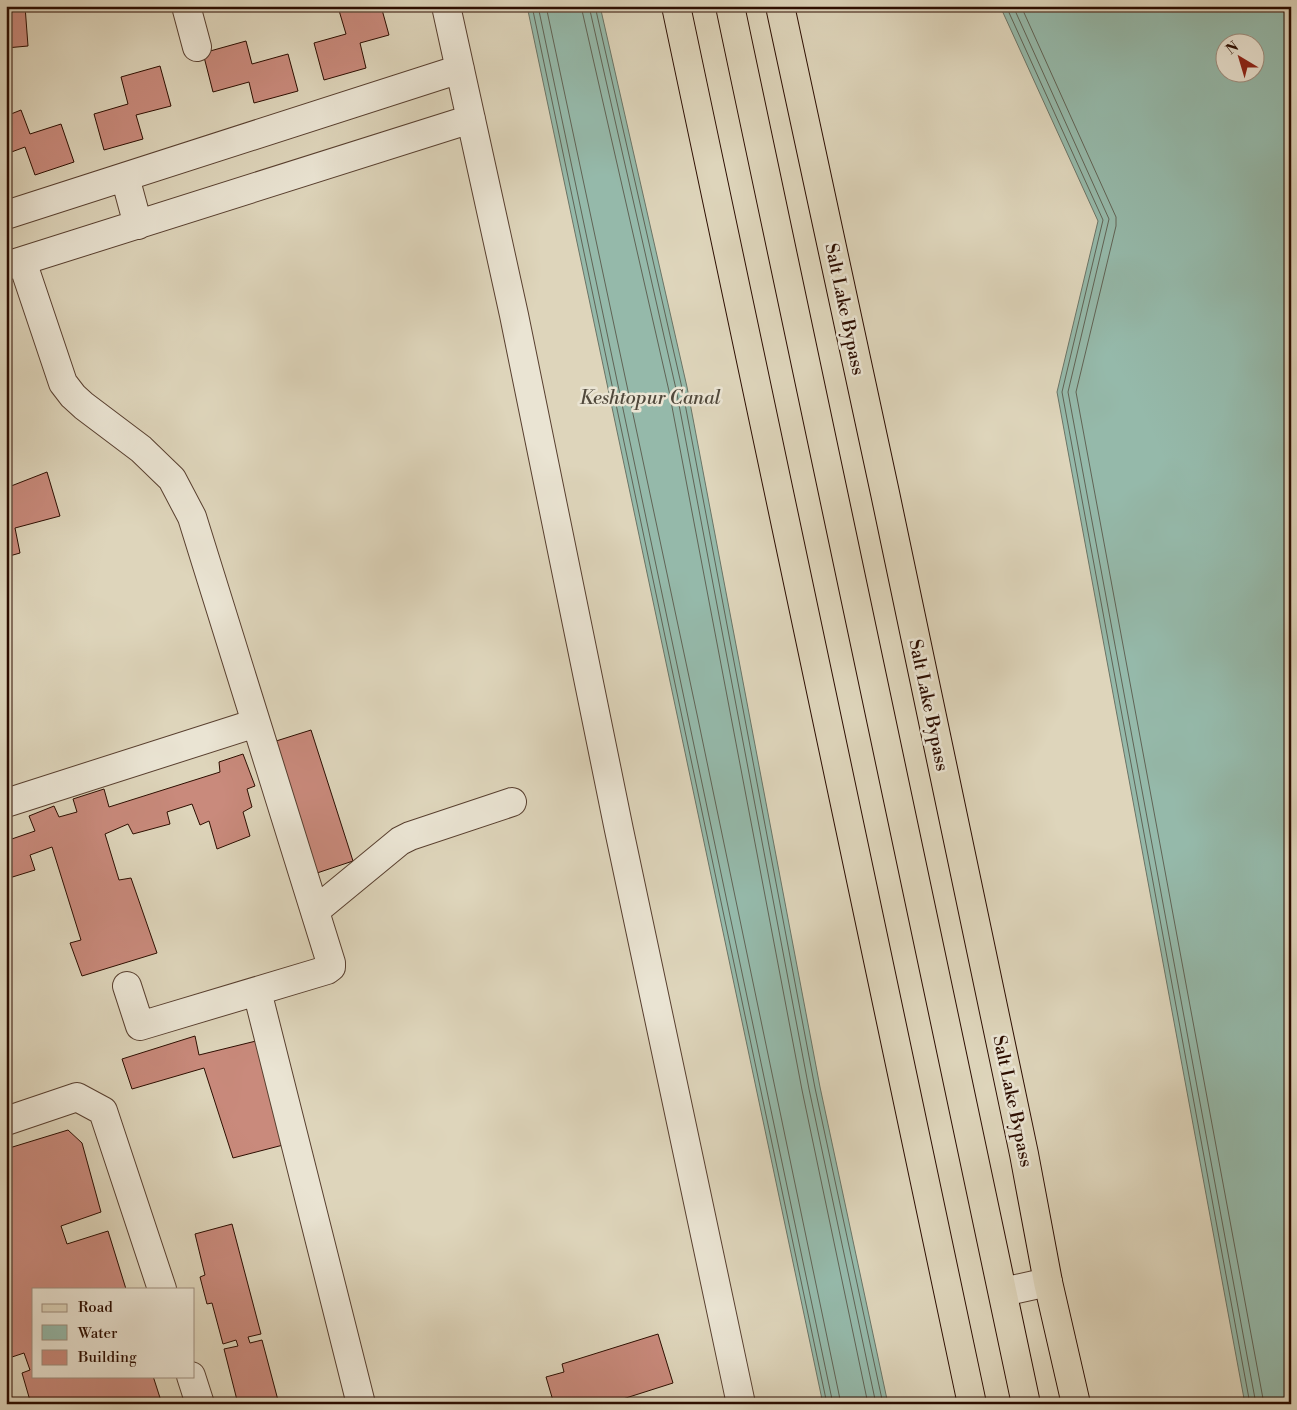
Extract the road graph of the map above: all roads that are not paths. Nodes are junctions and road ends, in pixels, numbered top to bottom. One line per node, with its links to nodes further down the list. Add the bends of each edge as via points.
1 (186, 6): 6 (street)
2 (446, 6): 7 (street)
3 (676, 6): 27 (main road)
4 (730, 6): 22 (main road)
5 (780, 6): 20 (main road, Salt Lake Bypass, via 1022,1145)
6 (197, 48)
7 (460, 70): 8 (street); 9 (street)
8 (471, 119): 11 (street); 26 (street)
9 (125, 177): 10 (street); 11 (street)
10 (6, 215)
11 (138, 225): 12 (street)
12 (14, 264): 13 (street, via 63,383 73,396 141,449 172,479 192,517)
13 (256, 723): 15 (street); 16 (street)
14 (512, 802): 16 (street, via 400,841)
15 (6, 803)
16 (315, 911): 18 (street, via 331,968)
17 (127, 986): 18 (street, via 140,1026)
18 (257, 991): 25 (street)
19 (6, 1121): 21 (street, via 77,1097 102,1111)
20 (1048, 1282): 22 (street); 29 (main road, Salt Lake Bypass)
21 (162, 1288)
22 (1003, 1292): 28 (main road)
23 (192, 1378): 24 (street)
24 (200, 1404)
25 (361, 1404)
26 (741, 1404)
27 (972, 1404)
28 (1026, 1404)
29 (1076, 1404)

